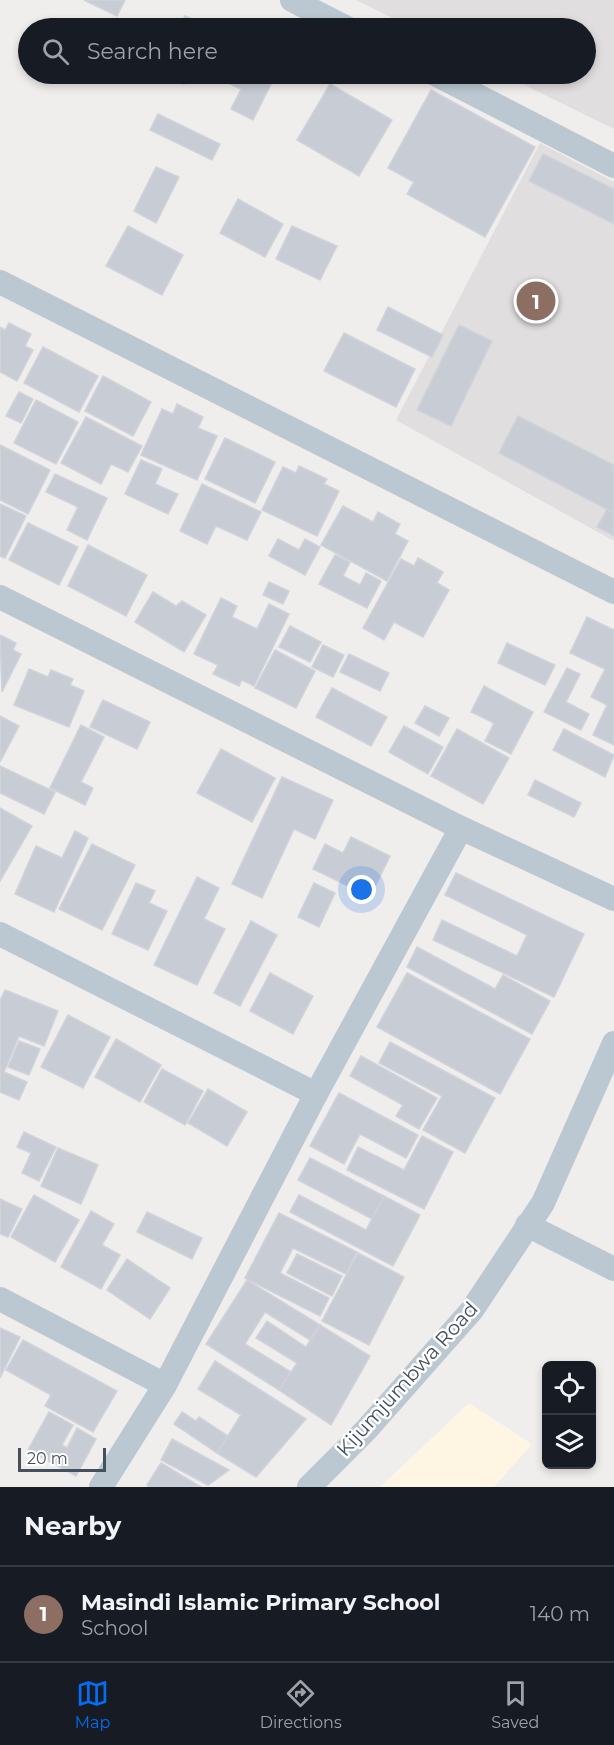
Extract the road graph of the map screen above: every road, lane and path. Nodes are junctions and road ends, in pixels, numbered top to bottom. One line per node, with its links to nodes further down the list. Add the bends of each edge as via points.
1 (292, 0): 2 (street)
2 (327, 18)
3 (454, 84): 4 (street)
4 (614, 166)
5 (0, 282): 6 (street)
6 (614, 592)
7 (0, 597): 8 (street)
8 (461, 828): 9 (street); 12 (street)
9 (614, 899)
10 (0, 934): 12 (street)
11 (614, 1043): 13 (street, Kijumjumbwa Road, via 543,1203)
12 (316, 1094): 16 (street)
13 (527, 1225): 14 (street); 18 (street, Kijumjumbwa Road, via 472,1310 366,1430)
14 (614, 1269)
15 (0, 1299): 16 (street)
16 (165, 1385): 17 (street)
17 (101, 1487)
18 (309, 1487)

